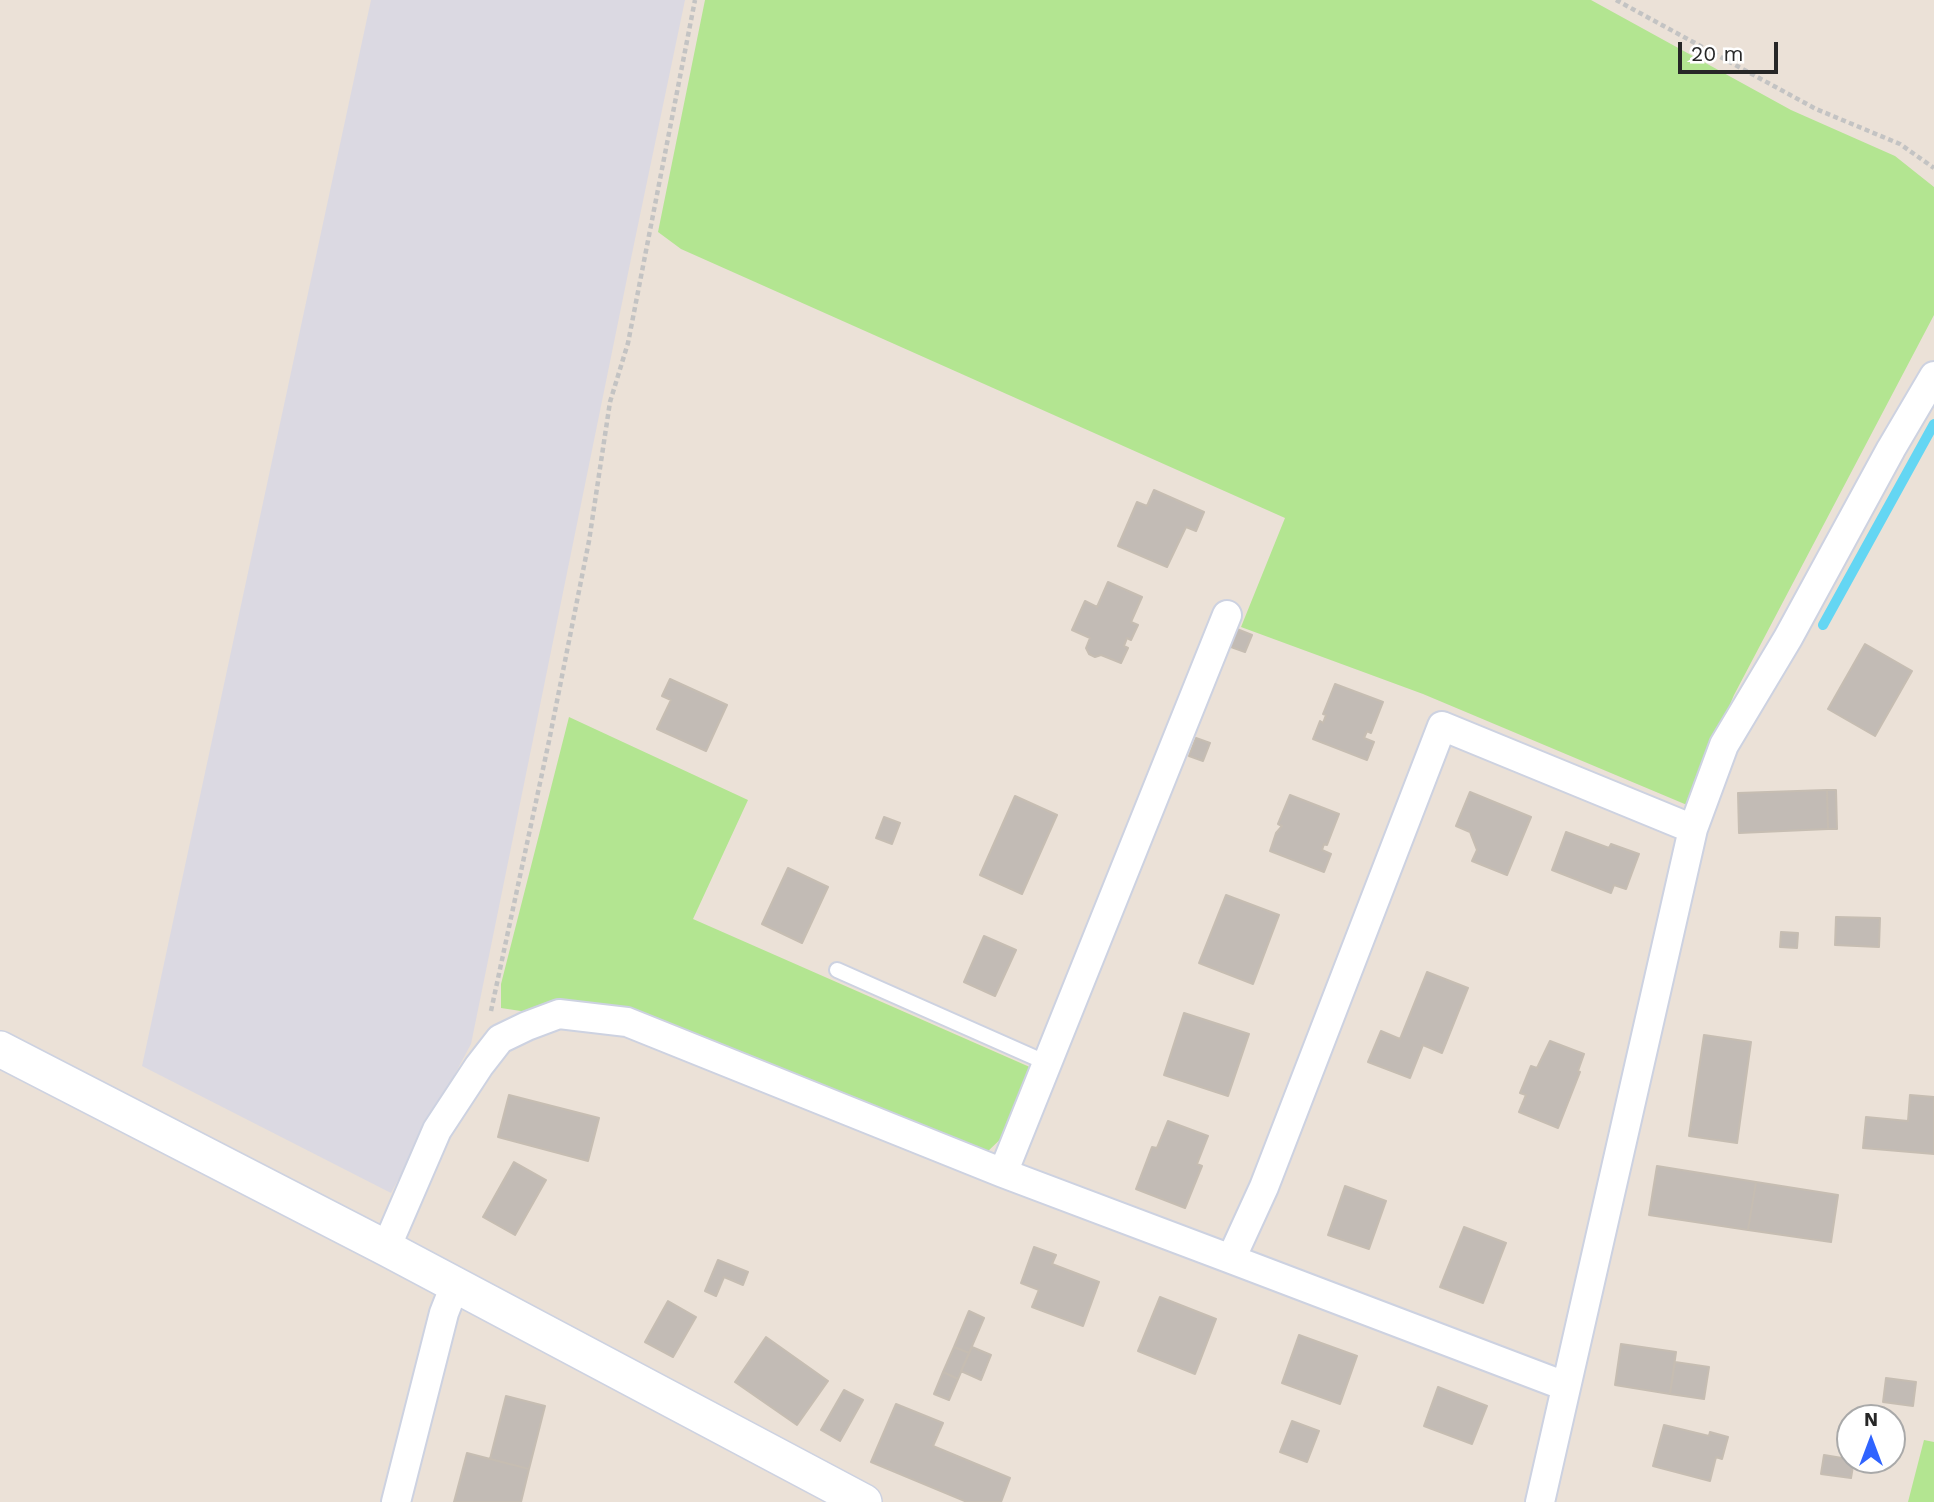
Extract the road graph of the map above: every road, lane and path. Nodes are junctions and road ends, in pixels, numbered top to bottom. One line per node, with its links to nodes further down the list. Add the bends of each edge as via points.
1 (695, 0): 8 (path, via 628,343 610,402 589,541 549,741)
2 (1616, 0): 3 (path, via 1816,109 1900,144)
3 (1934, 168)
4 (1934, 376): 6 (street, via 1724,745)
5 (1227, 615): 10 (street)
6 (1693, 829): 13 (street, via 1442,726 1264,1187); 15 (street)
7 (837, 971): 10 (lane)
8 (490, 1012)
9 (0, 1049): 12 (street)
10 (1048, 1063): 11 (street)
11 (1003, 1173): 12 (street, via 626,1022 559,1014 500,1039 479,1066 437,1130); 13 (street)
12 (386, 1248): 14 (street)
13 (1231, 1259): 15 (street)
14 (455, 1285): 16 (street); 17 (street)
15 (1565, 1386): 18 (street)
16 (396, 1502)
17 (864, 1502)
18 (1540, 1502)

